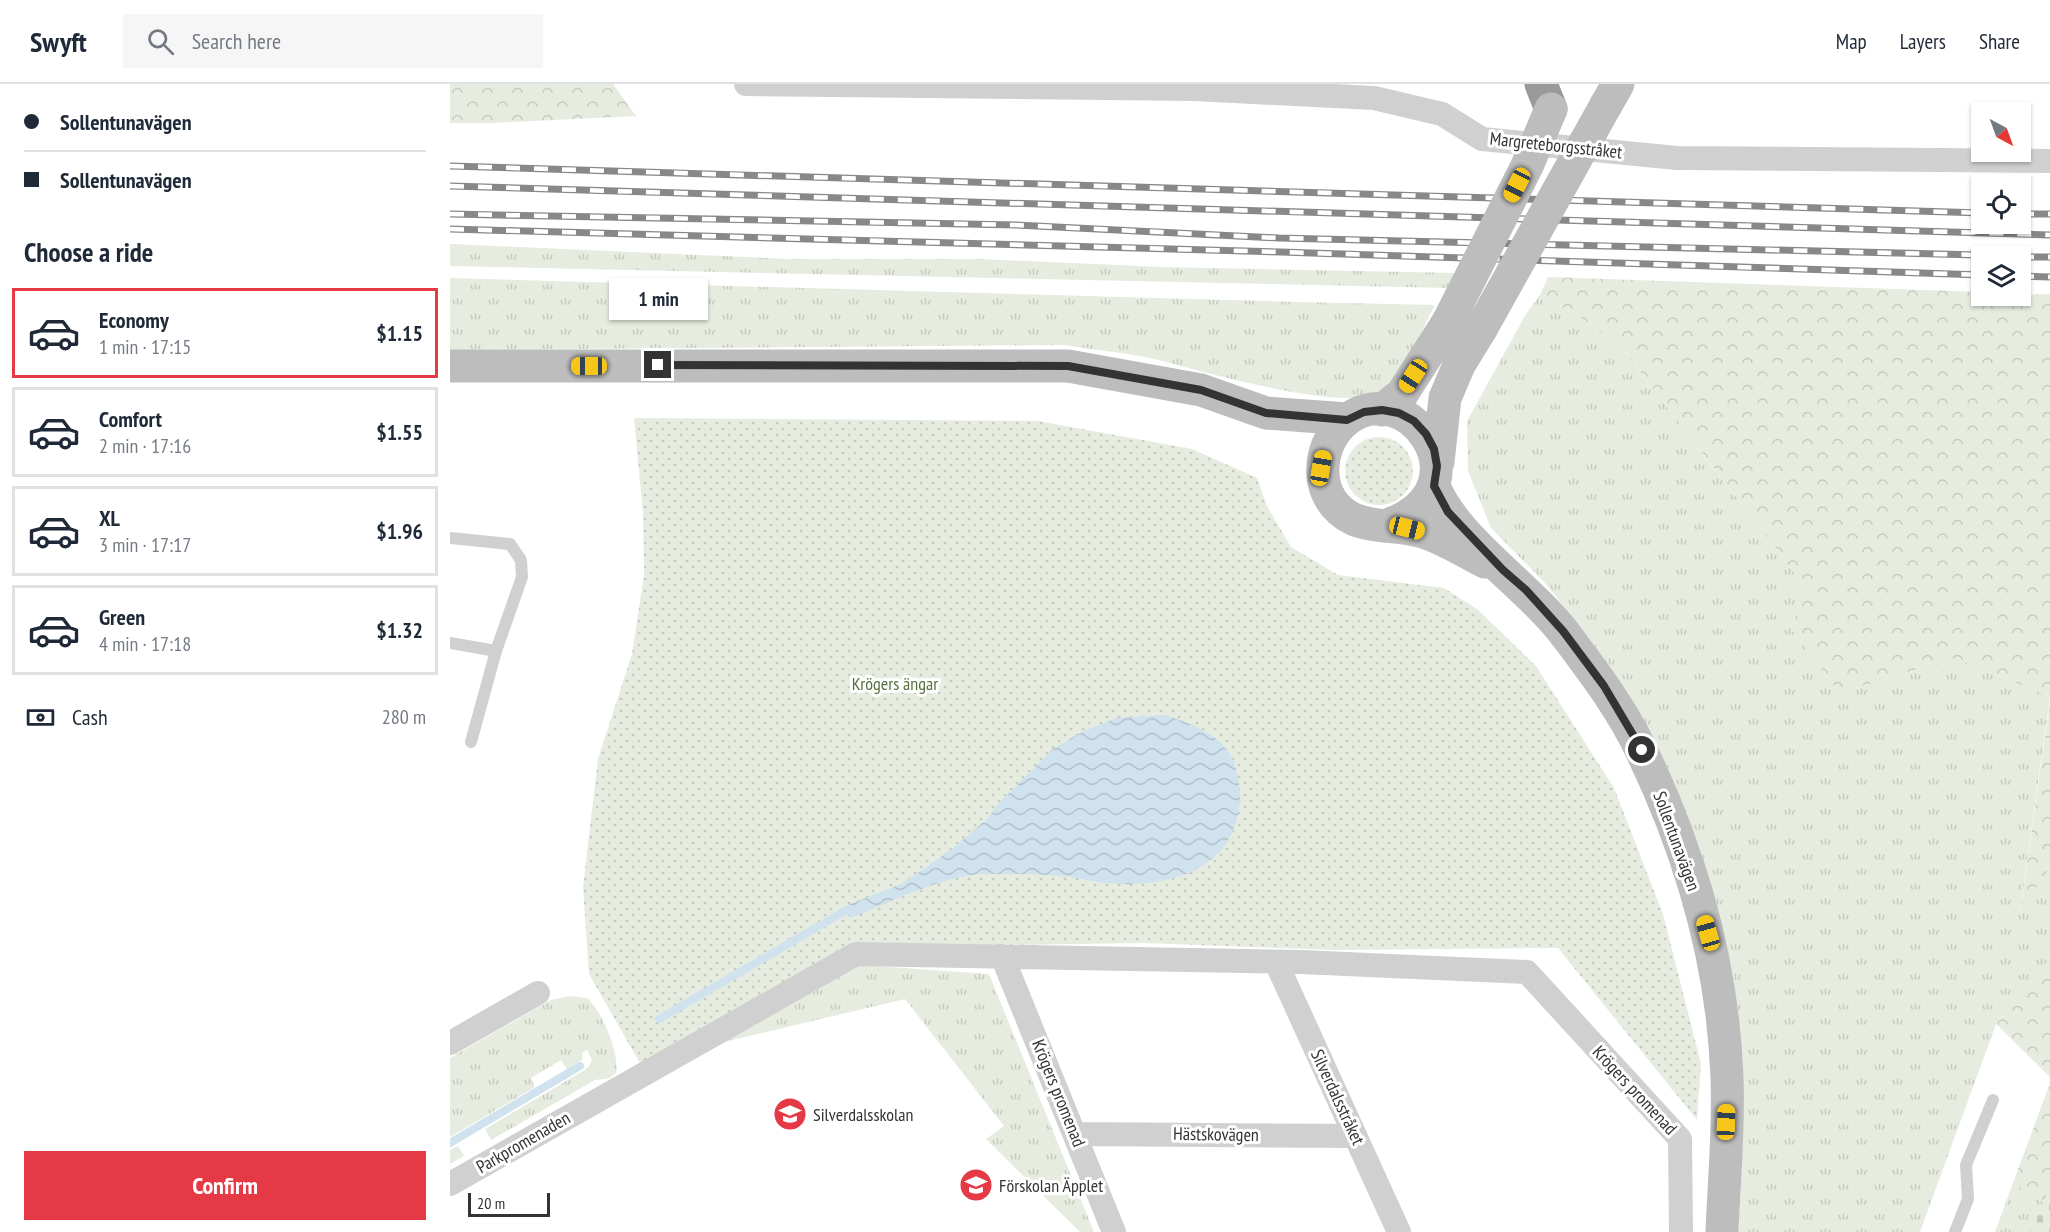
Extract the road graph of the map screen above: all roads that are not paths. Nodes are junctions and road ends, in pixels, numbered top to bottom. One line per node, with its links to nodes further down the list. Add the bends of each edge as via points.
1 (746, 84): 4 (street, Margreteborgsstråket, via 1195,89 1374,98 1442,114 1482,139 1677,158)
2 (1551, 92): 6 (street, bridge, via 1527,166 1448,322 1402,394)
3 (1612, 94): 10 (street, bridge, via 1458,365 1445,398)
4 (2050, 161)
5 (450, 366): 7 (street, Sollentunavägen, via 1068,366 1201,390)
6 (1382, 410): 8 (street, Sollentunavägen, via 1364,412); 10 (street, Sollentunavägen, via 1414,421 1430,441)
7 (1266, 413): 8 (street, Sollentunavägen); 9 (street, Sollentunavägen, via 1309,450)
8 (1347, 420): 9 (street, via 1325,447)
9 (1321, 468): 11 (street, Sollentunavägen, via 1325,488 1343,512 1370,525)
10 (1436, 476): 11 (street, via 1424,504 1409,517); 13 (street, Sollentunavägen, via 1448,512)
11 (1390, 524): 13 (street, Sollentunavägen, via 1425,533)
12 (450, 538): 15 (lane, via 510,544 521,560 522,577)
13 (1503, 570): 29 (street, Sollentunavägen, via 1563,631 1604,686 1642,750 1685,851 1714,954 1727,1078)
14 (450, 643): 15 (lane)
15 (496, 651): 16 (lane)
16 (471, 742)
17 (1002, 956): 18 (street, Parkpromenaden); 23 (street, Krögers promenad); 25 (street, Parkpromenaden, via 856,954)
18 (1276, 962): 19 (street, Parkpromenaden); 24 (street, Silverdalsstråket)
19 (1527, 972): 28 (street, Krögers promenad, via 1680,1138)
20 (538, 993): 21 (street)
21 (450, 1042)
22 (1993, 1100): 30 (lane, via 1966,1165 1968,1199)
23 (1076, 1134): 24 (street, Hästskovägen); 26 (street, Krögers promenad)
24 (1355, 1136): 27 (street, Silverdalsstråket)
25 (450, 1184)
26 (1114, 1232)
27 (1399, 1232)
28 (1681, 1232)
29 (1722, 1232)
30 (1955, 1232)

